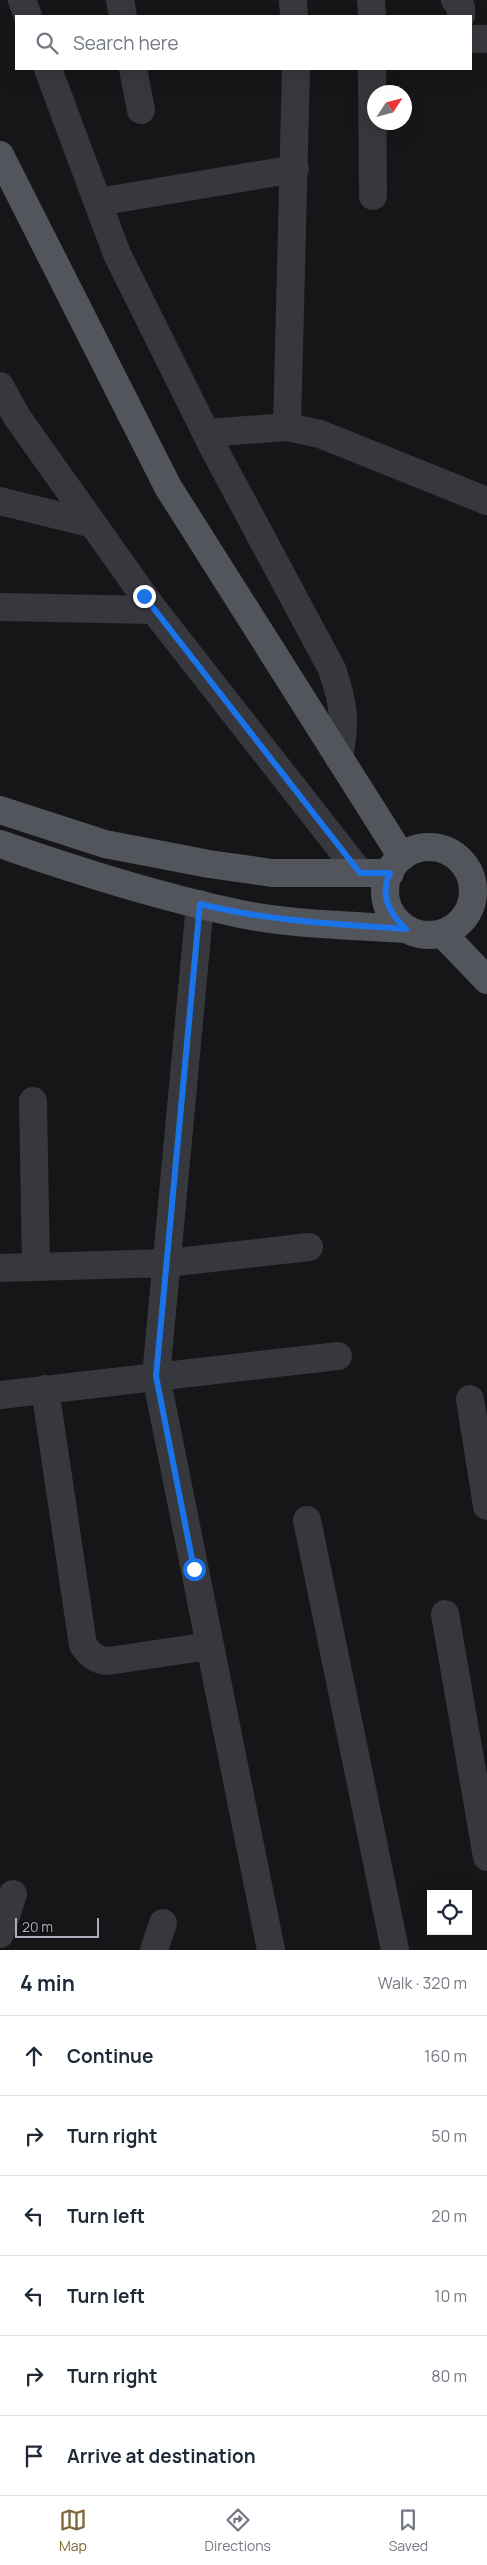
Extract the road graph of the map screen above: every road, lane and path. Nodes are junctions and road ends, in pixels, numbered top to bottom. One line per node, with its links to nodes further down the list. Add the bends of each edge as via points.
1 (22, 0): 6 (street)
2 (120, 0): 7 (street)
3 (293, 0): 8 (street)
4 (371, 0): 9 (street)
5 (455, 0): 10 (street, via 461,7)
6 (28, 15)
7 (123, 15)
8 (294, 15)
9 (372, 15)
10 (461, 15)
11 (472, 39): 12 (street)
12 (487, 39)
13 (48, 70): 21 (street)
14 (133, 70): 17 (street)
15 (296, 70): 19 (street)
16 (372, 70): 20 (street)
17 (141, 110)
18 (0, 155): 30 (main road, via 168,487)
19 (295, 169): 21 (street); 23 (street)
20 (373, 196)
21 (98, 202): 24 (street, via 117,254)
22 (0, 386): 27 (street, via 17,417)
23 (287, 427): 24 (street); 26 (street, via 320,434)
24 (206, 433): 30 (street, via 332,669 342,697 345,725)
25 (0, 501): 27 (street)
26 (487, 501)
27 (94, 524): 29 (street)
28 (0, 606): 29 (street)
29 (154, 610): 34 (street)
30 (339, 758): 33 (main road)
31 (0, 810): 34 (main road, via 105,844 209,864 272,873)
32 (0, 844): 36 (main road, via 77,871)
33 (396, 865): 34 (main road); 35 (main road, via 413,850 427,847 453,854 464,864); 37 (main road, via 385,893 394,918)
34 (360, 873)
35 (480, 901): 38 (main road, via 470,908 462,921)
36 (200, 904): 37 (main road, via 237,914 286,920); 42 (street)
37 (406, 929): 38 (main road, via 420,935)
38 (442, 933): 39 (main road)
39 (487, 980)
40 (33, 1101): 43 (street)
41 (310, 1248): 42 (street)
42 (168, 1263): 43 (street); 46 (street)
43 (36, 1267): 44 (street)
44 (0, 1268)
45 (338, 1356): 46 (street)
46 (156, 1376): 47 (street); 53 (street)
47 (45, 1389): 48 (street); 53 (street, via 84,1645 89,1654 108,1661)
48 (0, 1395)
49 (470, 1399): 50 (street)
50 (487, 1506)
51 (307, 1520): 60 (street)
52 (445, 1614): 54 (street)
53 (210, 1646): 59 (street)
54 (487, 1857)
55 (13, 1894): 57 (street)
56 (163, 1924): 58 (street)
57 (0, 1934)
58 (154, 1950)
59 (271, 1950)
60 (395, 1950)

